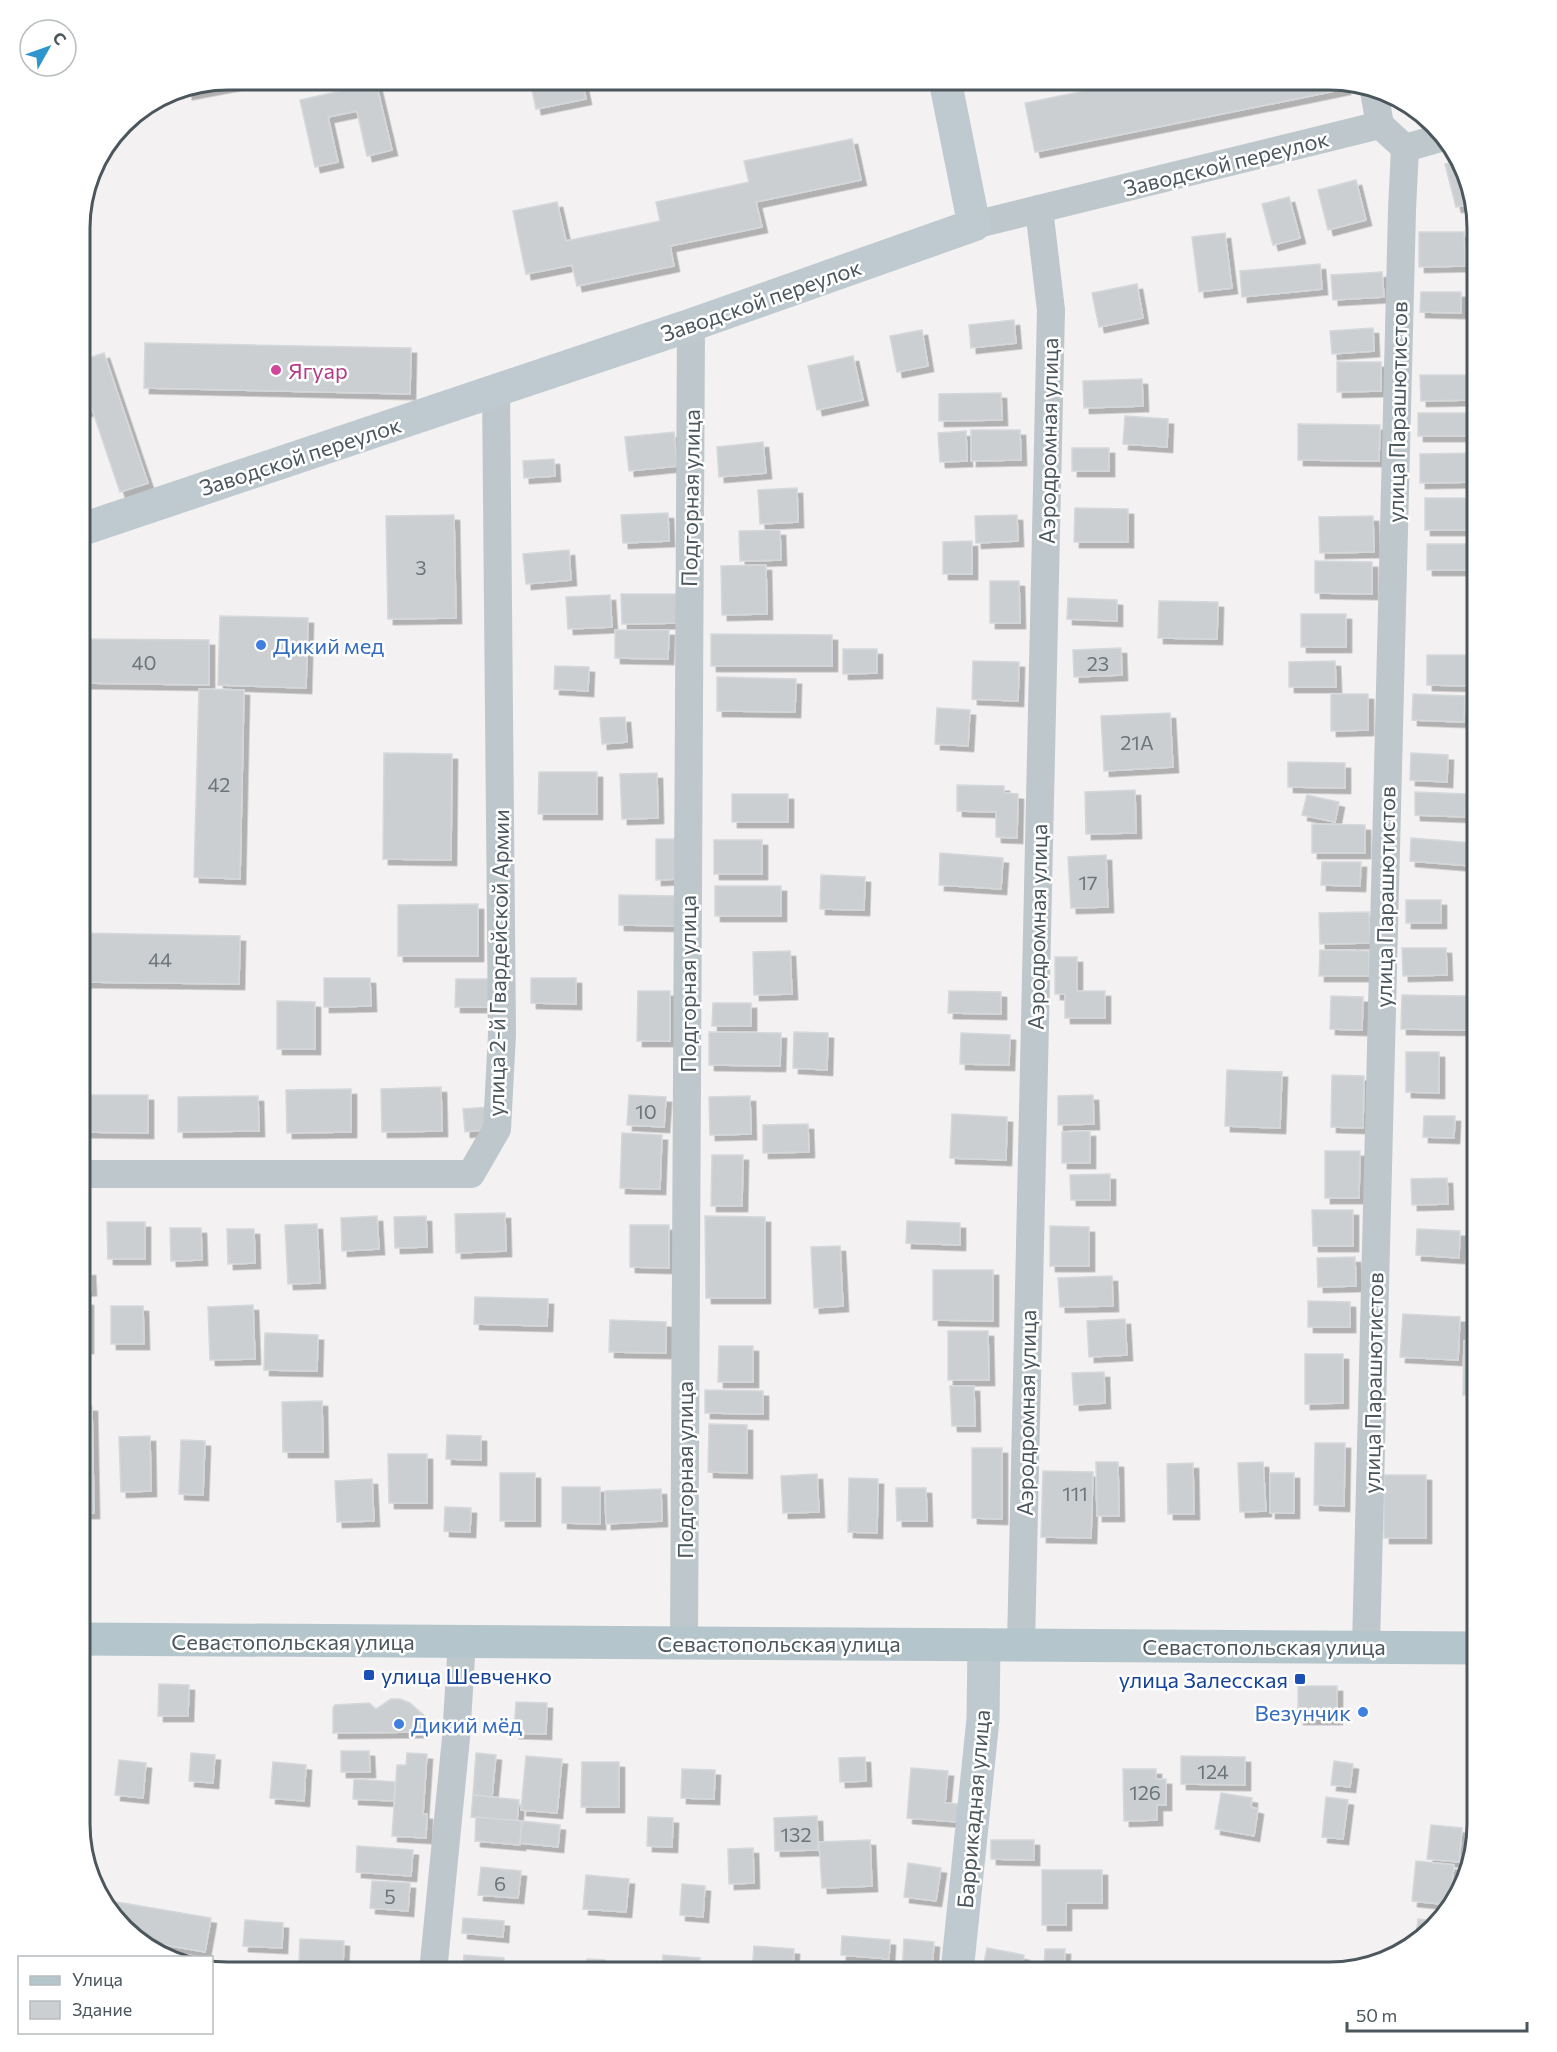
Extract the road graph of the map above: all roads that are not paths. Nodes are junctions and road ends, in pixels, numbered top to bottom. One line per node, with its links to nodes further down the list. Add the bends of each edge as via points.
1 (947, 90): 7 (street)
2 (1375, 98): 3 (street)
3 (1380, 125): 5 (street); 6 (street, Заводской переулок)
4 (1435, 140): 5 (street)
5 (1405, 148): 17 (street, улица Парашютистов)
6 (1039, 209): 7 (street, Заводской переулок); 16 (street, Аэродромная улица, via 1050,310)
7 (974, 225): 8 (street, Заводской переулок)
8 (692, 325): 9 (street, Заводской переулок); 14 (street, Подгорная улица)
9 (496, 390): 10 (street, Заводской переулок); 11 (street, улица 2-й Гвардейской Армии, via 502,1022 497,1129 471,1174)
10 (90, 527)
11 (90, 1174)
12 (90, 1639): 13 (main road, Севастопольская улица)
13 (462, 1641): 14 (main road, Севастопольская улица); 19 (street)
14 (684, 1643): 15 (main road, Севастопольская улица)
15 (984, 1645): 16 (main road, Севастопольская улица); 20 (street, Баррикадная улица, via 983,1719)
16 (1021, 1645): 17 (main road, Севастопольская улица)
17 (1366, 1647): 18 (main road, Севастопольская улица)
18 (1467, 1648)
19 (434, 1962)
20 (958, 1962)

